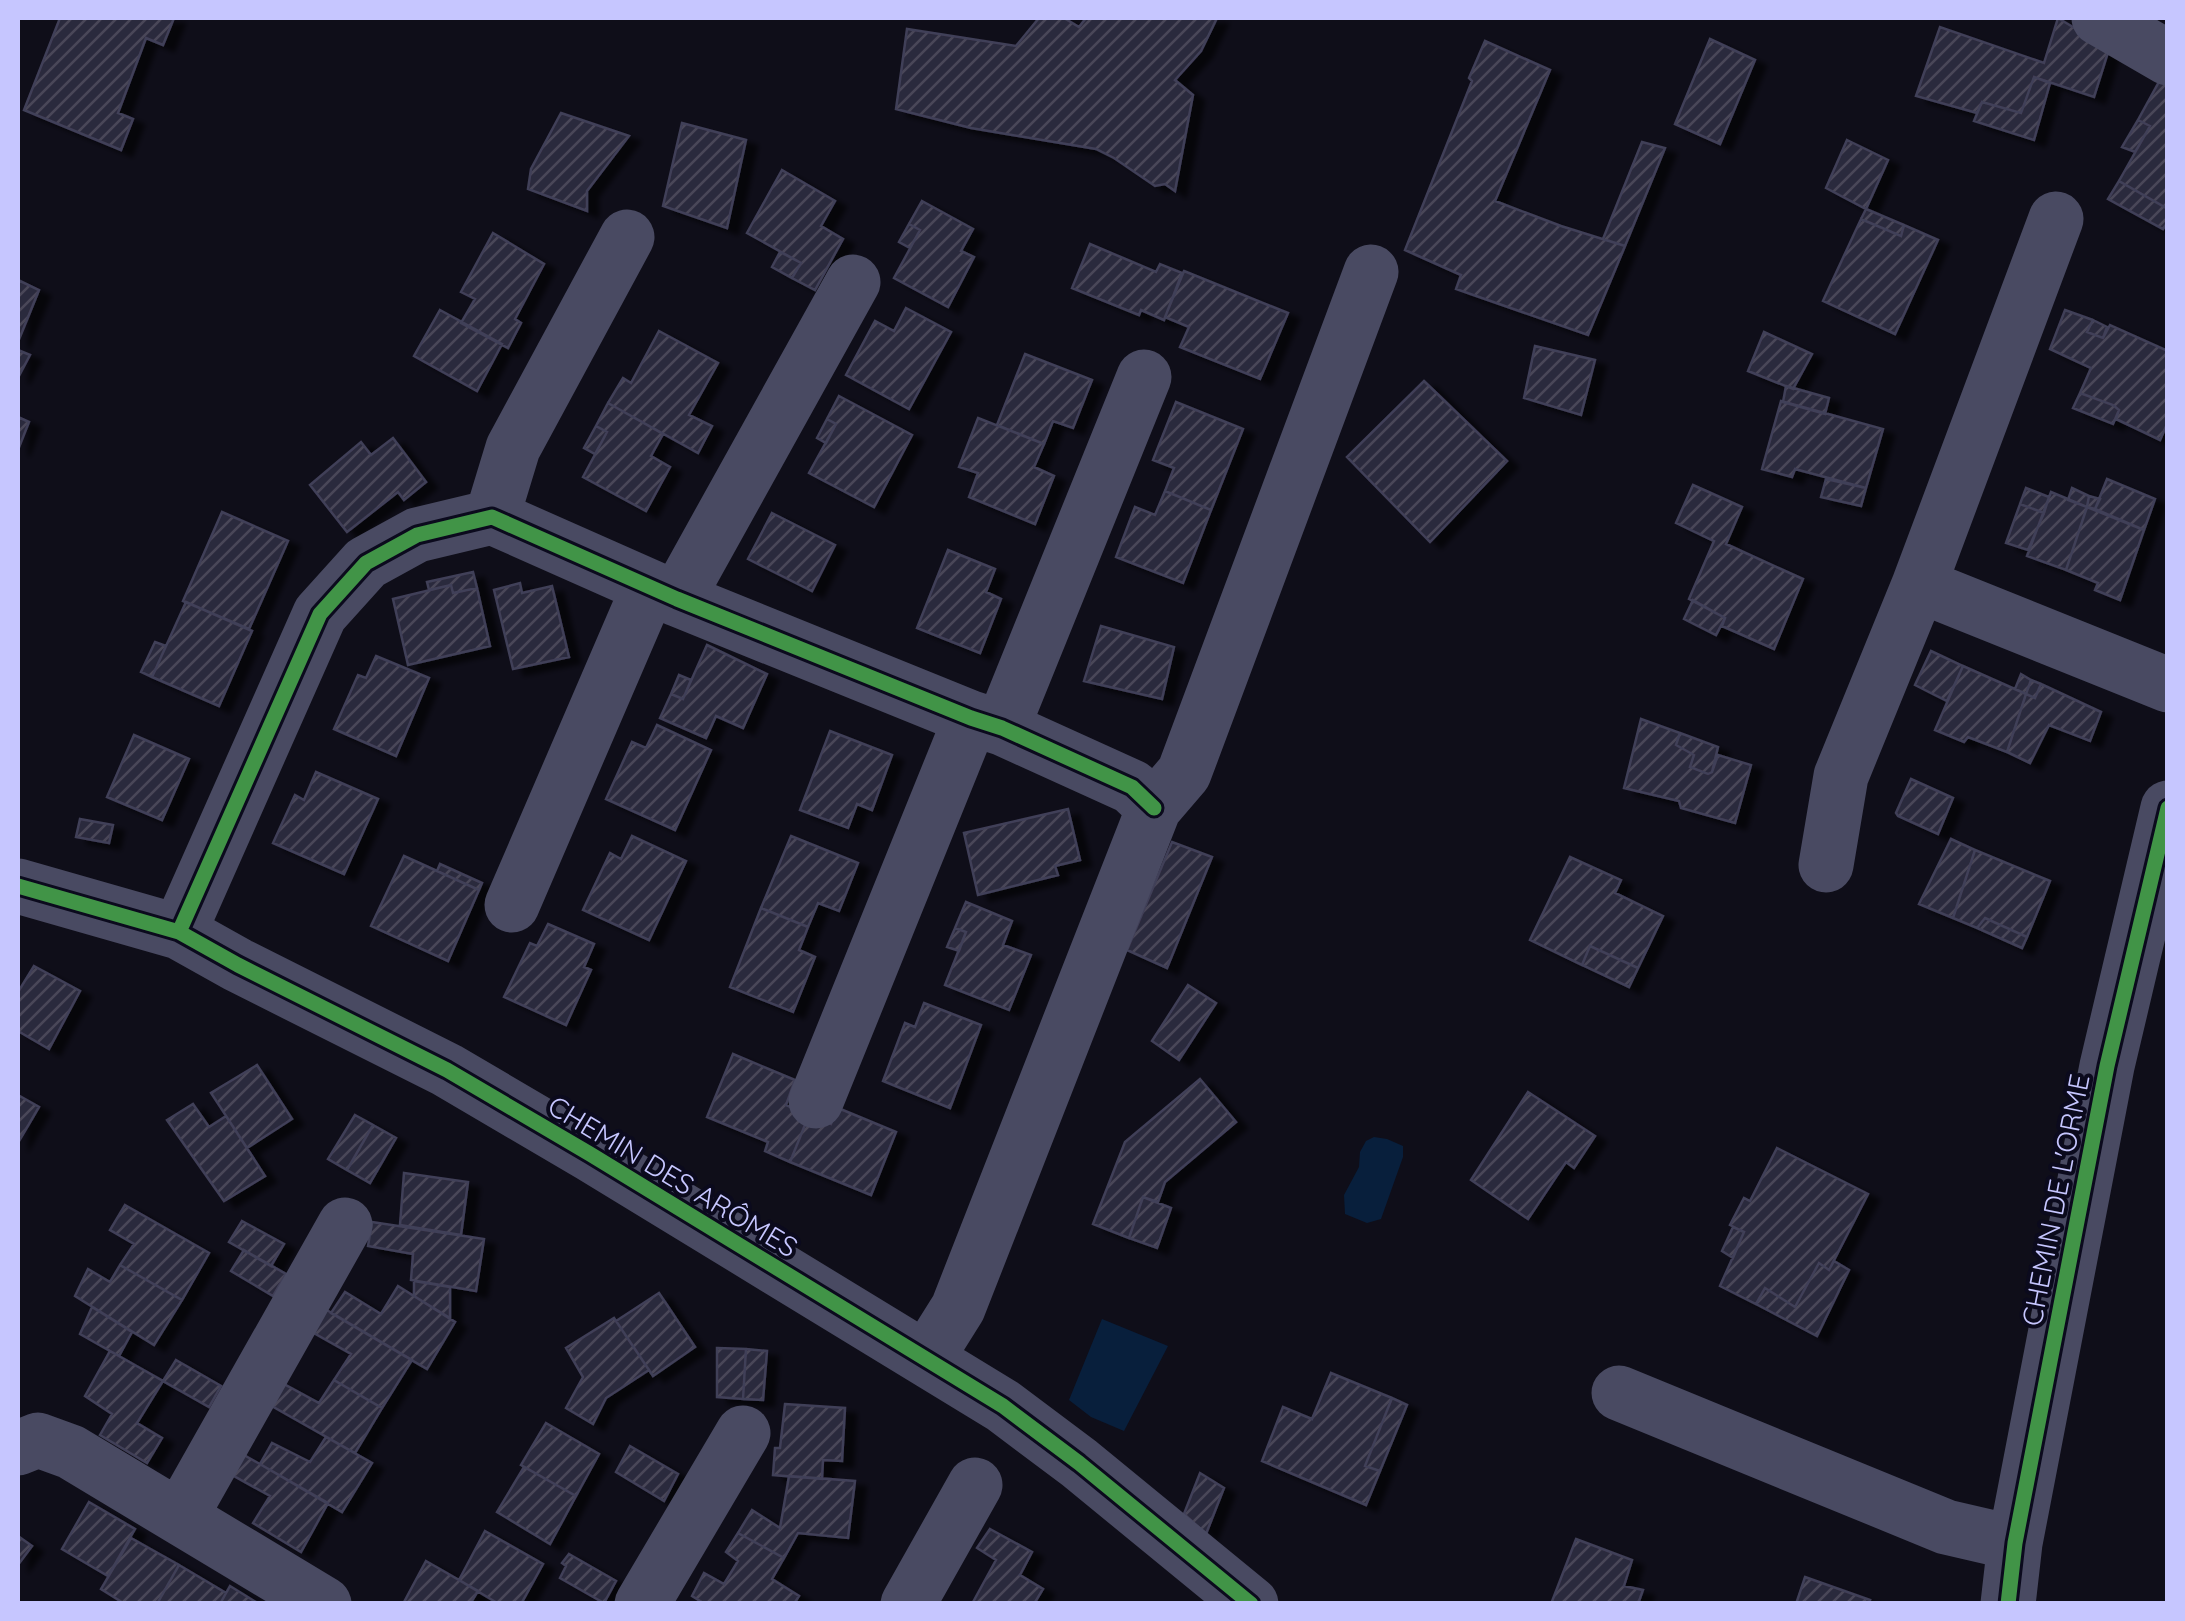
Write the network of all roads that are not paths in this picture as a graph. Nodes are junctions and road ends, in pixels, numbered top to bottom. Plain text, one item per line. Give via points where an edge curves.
1 (2099, 18) edge
2 (2168, 58) edge
3 (2056, 218) dead end
4 (627, 237) dead end
5 (1371, 272) dead end
6 (854, 282) dead end
7 (1144, 377) dead end
8 (492, 517) junction
9 (1919, 585) junction
10 (663, 593) junction
11 (2168, 685) edge
12 (986, 723) junction
13 (1154, 808) junction
14 (2168, 808) edge
15 (1826, 865) dead end
16 (18, 886) edge
17 (512, 906) dead end
18 (179, 932) junction
19 (816, 1102) dead end
20 (345, 1225) dead end
21 (926, 1359) junction
22 (1619, 1393) dead end
23 (743, 1433) dead end
24 (18, 1448) edge
25 (975, 1485) dead end
26 (180, 1517) junction
27 (2015, 1543) junction
28 (324, 1604) edge
29 (642, 1604) edge
30 (908, 1604) edge
31 (1251, 1604) edge
32 (2008, 1604) edge

1 - 2 street
3 - 9 street
4 - 8 street via 513,448
5 - 13 street via 1184,773
6 - 10 street
7 - 12 street
8 - 10 street
8 - 18 street via 417,535 366,563 320,614
9 - 11 street
9 - 15 street via 1841,776
10 - 12 street
10 - 17 street
12 - 13 street via 1132,786
12 - 19 street
13 - 21 street via 958,1308
14 - 27 street, CHEMIN DE L'ORME via 2107,1066
16 - 18 street, CHEMIN DES ARÔMES
18 - 21 street, CHEMIN DES ARÔMES via 447,1070
20 - 26 street
21 - 31 street, CHEMIN DES ARÔMES via 1080,1463
22 - 27 street via 1946,1526
23 - 29 street
24 - 26 street via 38,1440 71,1452
25 - 30 street
26 - 28 street
27 - 32 street, CHEMIN DE L'ORME

